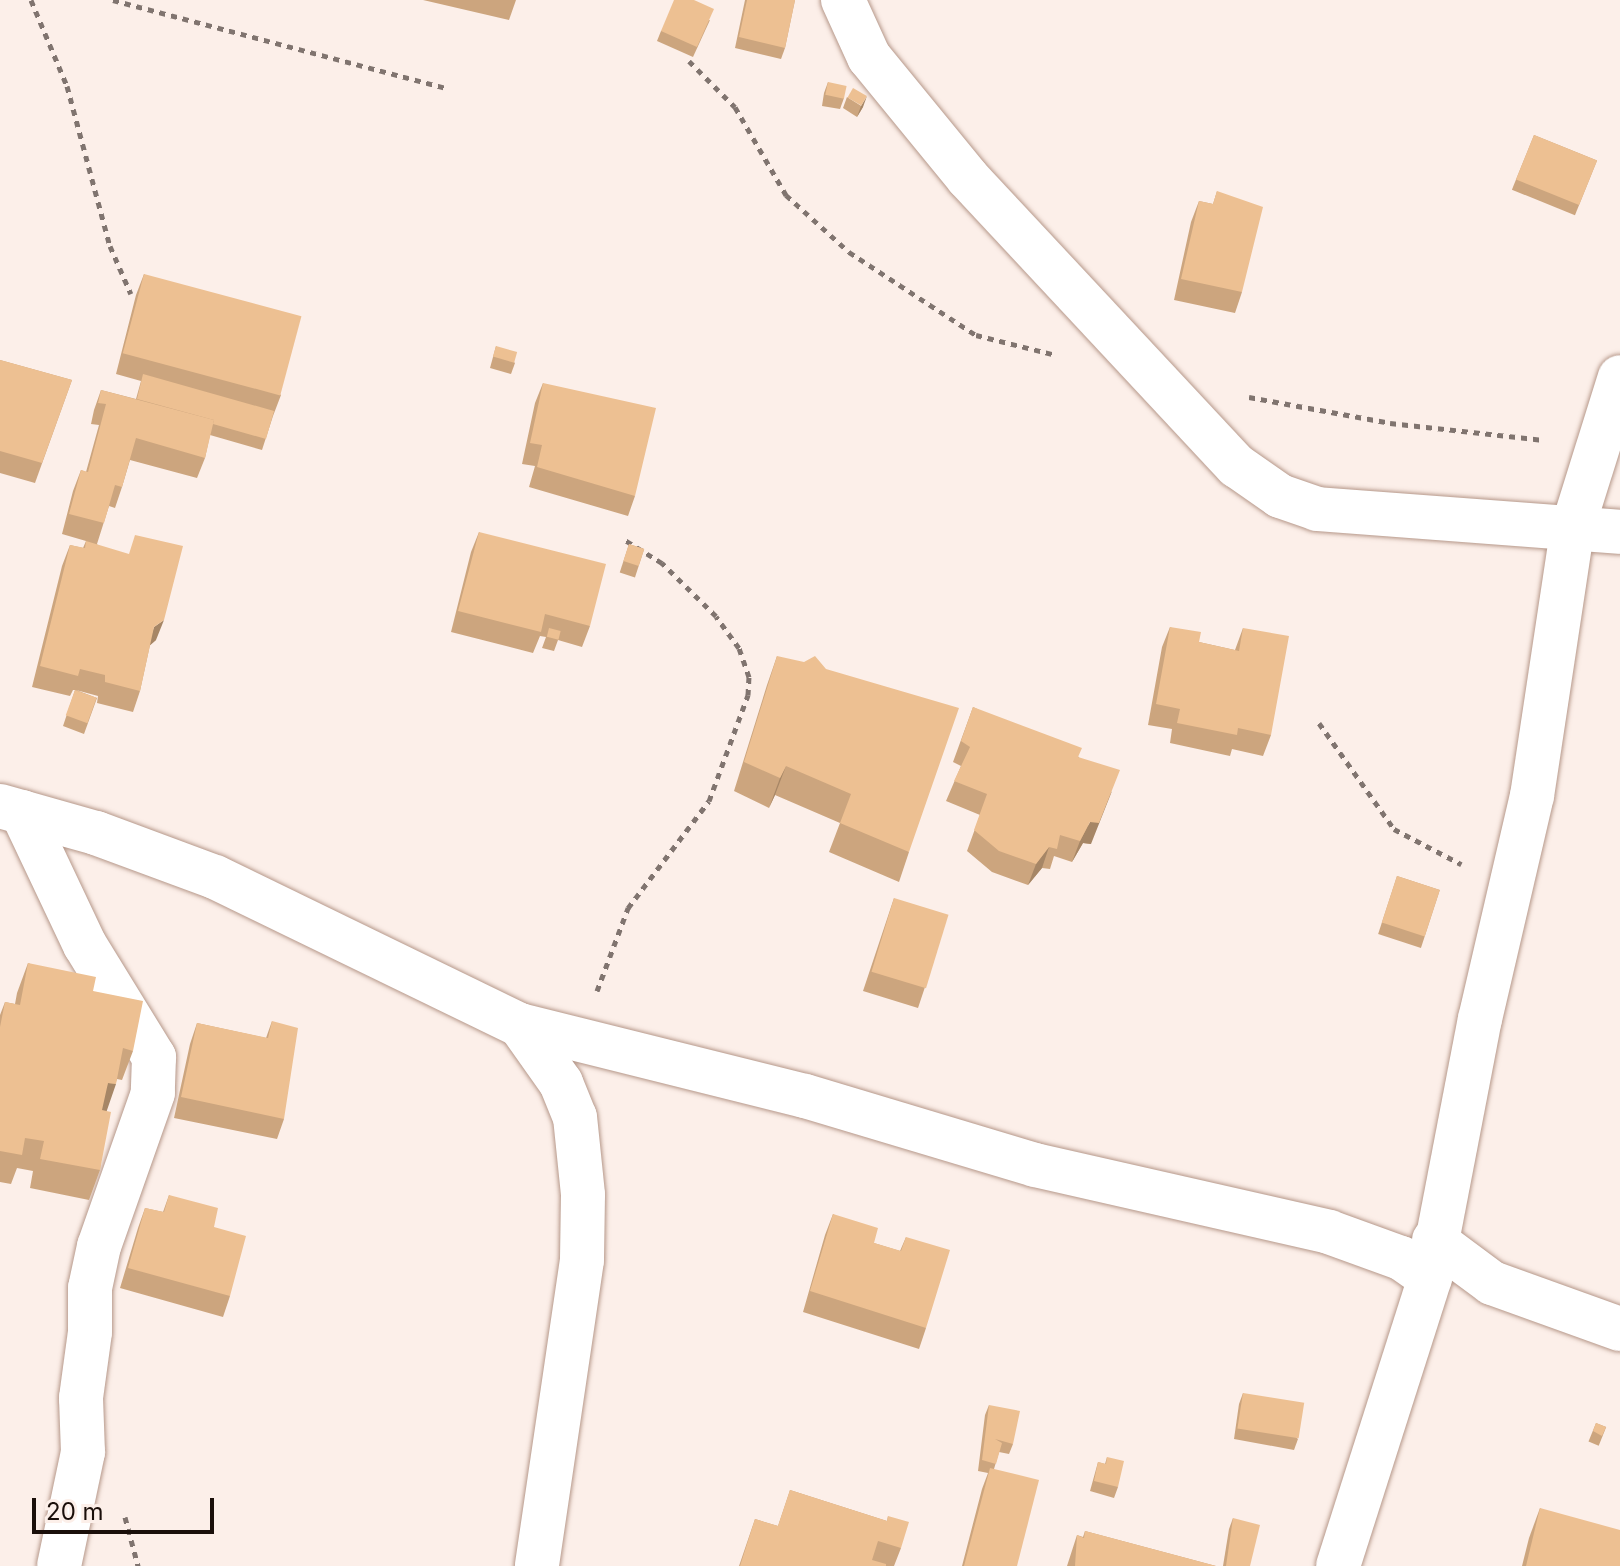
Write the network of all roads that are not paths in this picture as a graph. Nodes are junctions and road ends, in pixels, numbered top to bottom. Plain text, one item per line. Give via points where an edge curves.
1 (843, 0) edge
2 (1620, 377) edge
3 (1572, 530) junction
4 (1620, 532) edge
5 (11, 809) edge
6 (520, 1025) junction
7 (1432, 1259) junction
8 (1620, 1329) edge
9 (59, 1566) edge
10 (537, 1566) edge
11 (1338, 1566) edge

1 - 3 street via 869,57 968,178 1237,466 1280,496 1317,509
2 - 3 street
3 - 4 street
3 - 7 street via 1532,796
5 - 6 street via 152,852 227,882
5 - 9 street via 154,1057 153,1093 99,1246 90,1288 81,1398 83,1452
6 - 7 street via 805,1096 1035,1165 1329,1232 1401,1258
6 - 10 street via 561,1083 575,1117 583,1195 582,1260
7 - 8 street
7 - 11 street

